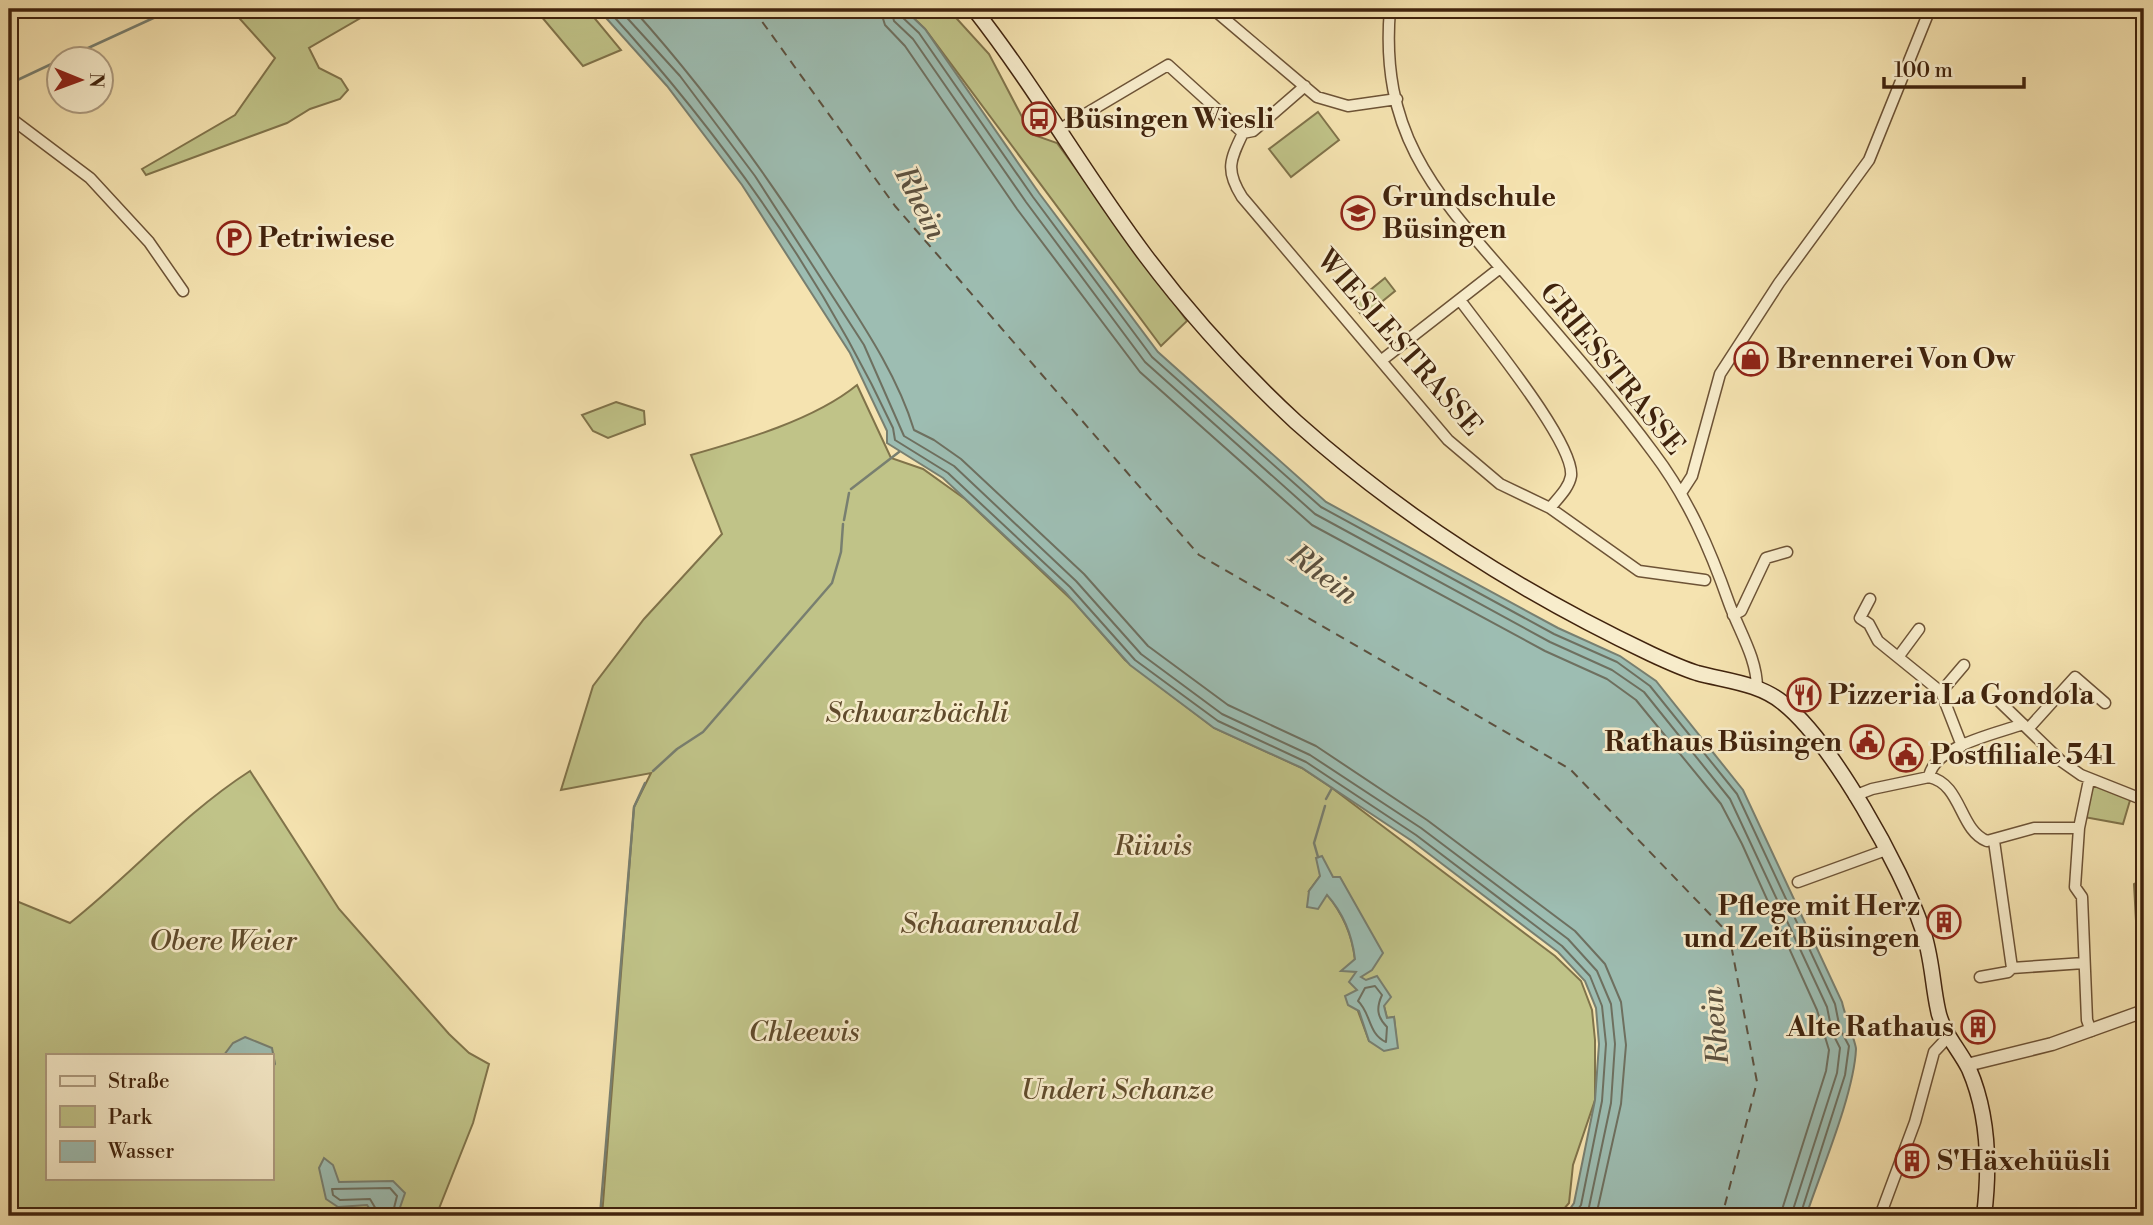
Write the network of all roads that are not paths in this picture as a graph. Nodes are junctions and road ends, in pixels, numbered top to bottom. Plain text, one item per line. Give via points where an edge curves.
1 (974, 9) edge
2 (1213, 9) edge
3 (1390, 9) edge
4 (1930, 9) edge
5 (1305, 86) junction
6 (1396, 99) junction
7 (9, 117) edge
8 (1059, 129) junction
9 (1243, 133) junction
10 (1500, 268) junction
11 (183, 291) dead end
12 (1460, 300) junction
13 (1382, 360) junction
14 (1681, 493) junction
15 (1550, 508) junction
16 (1787, 552) dead end
17 (1705, 580) dead end
18 (1870, 599) dead end
19 (1733, 615) junction
20 (1919, 629) dead end
21 (1899, 656) junction
22 (1964, 665) dead end
23 (1757, 688) junction
24 (1941, 692) junction
25 (2000, 702) dead end
26 (2105, 703) dead end
27 (2026, 727) junction
28 (1962, 746) junction
29 (1929, 777) junction
30 (2090, 780) junction
31 (1854, 796) junction
32 (2144, 800) edge
33 (2079, 828) junction
34 (1994, 841) junction
35 (1886, 850) junction
36 (1798, 882) dead end
37 (2084, 963) junction
38 (2012, 968) junction
39 (1980, 977) dead end
40 (2144, 1011) edge
41 (2091, 1031) junction
42 (1949, 1036) junction
43 (1967, 1065) junction
44 (1881, 1214) edge
45 (1904, 1216) edge
46 (1984, 1216) edge

1 - 8 main road
2 - 5 street
3 - 6 street, GRIESSTRASSE via 1389,61
4 - 14 street via 1869,160 1779,283 1720,374 1692,476
5 - 6 street via 1332,104
5 - 9 street via 1254,131
6 - 10 street, GRIESSTRASSE via 1404,129 1433,188
7 - 11 street via 90,178 149,242
8 - 9 street via 1168,65
8 - 23 main road via 1145,255 1197,320 1272,399 1369,483 1460,547 1606,632 1682,668
9 - 13 street, WIESLESTRASSE via 1231,161 1230,178
10 - 12 street
10 - 14 street, GRIESSTRASSE via 1585,366
12 - 13 street
12 - 15 street via 1558,435 1570,477
13 - 15 street, WIESLESTRASSE via 1448,440 1500,484
14 - 19 street, GRIESSTRASSE via 1705,536
15 - 17 street, WIESLESTRASSE via 1639,571
16 - 19 street via 1766,558 1741,611
18 - 21 street via 1860,618 1878,641
19 - 23 street, GRIESSTRASSE via 1756,667
20 - 21 street
21 - 24 street
22 - 24 street
23 - 31 main road via 1776,697 1801,720
24 - 28 street
25 - 27 street
26 - 27 street via 2075,677
27 - 28 street
27 - 30 street via 2061,761
28 - 29 street via 1943,755
29 - 31 street
29 - 34 street via 1945,783 1980,838
30 - 32 street
30 - 33 street
31 - 35 main road
33 - 34 street via 2034,828
33 - 37 street via 2074,887 2082,897
34 - 38 street
35 - 36 street
35 - 42 main road via 1923,931 1938,1011
37 - 38 street
37 - 41 street
38 - 39 street
40 - 41 street
41 - 43 street
42 - 43 main road
42 - 44 street via 1934,1052 1915,1122
43 - 46 main road via 1979,1098 1987,1144
44 - 45 street

